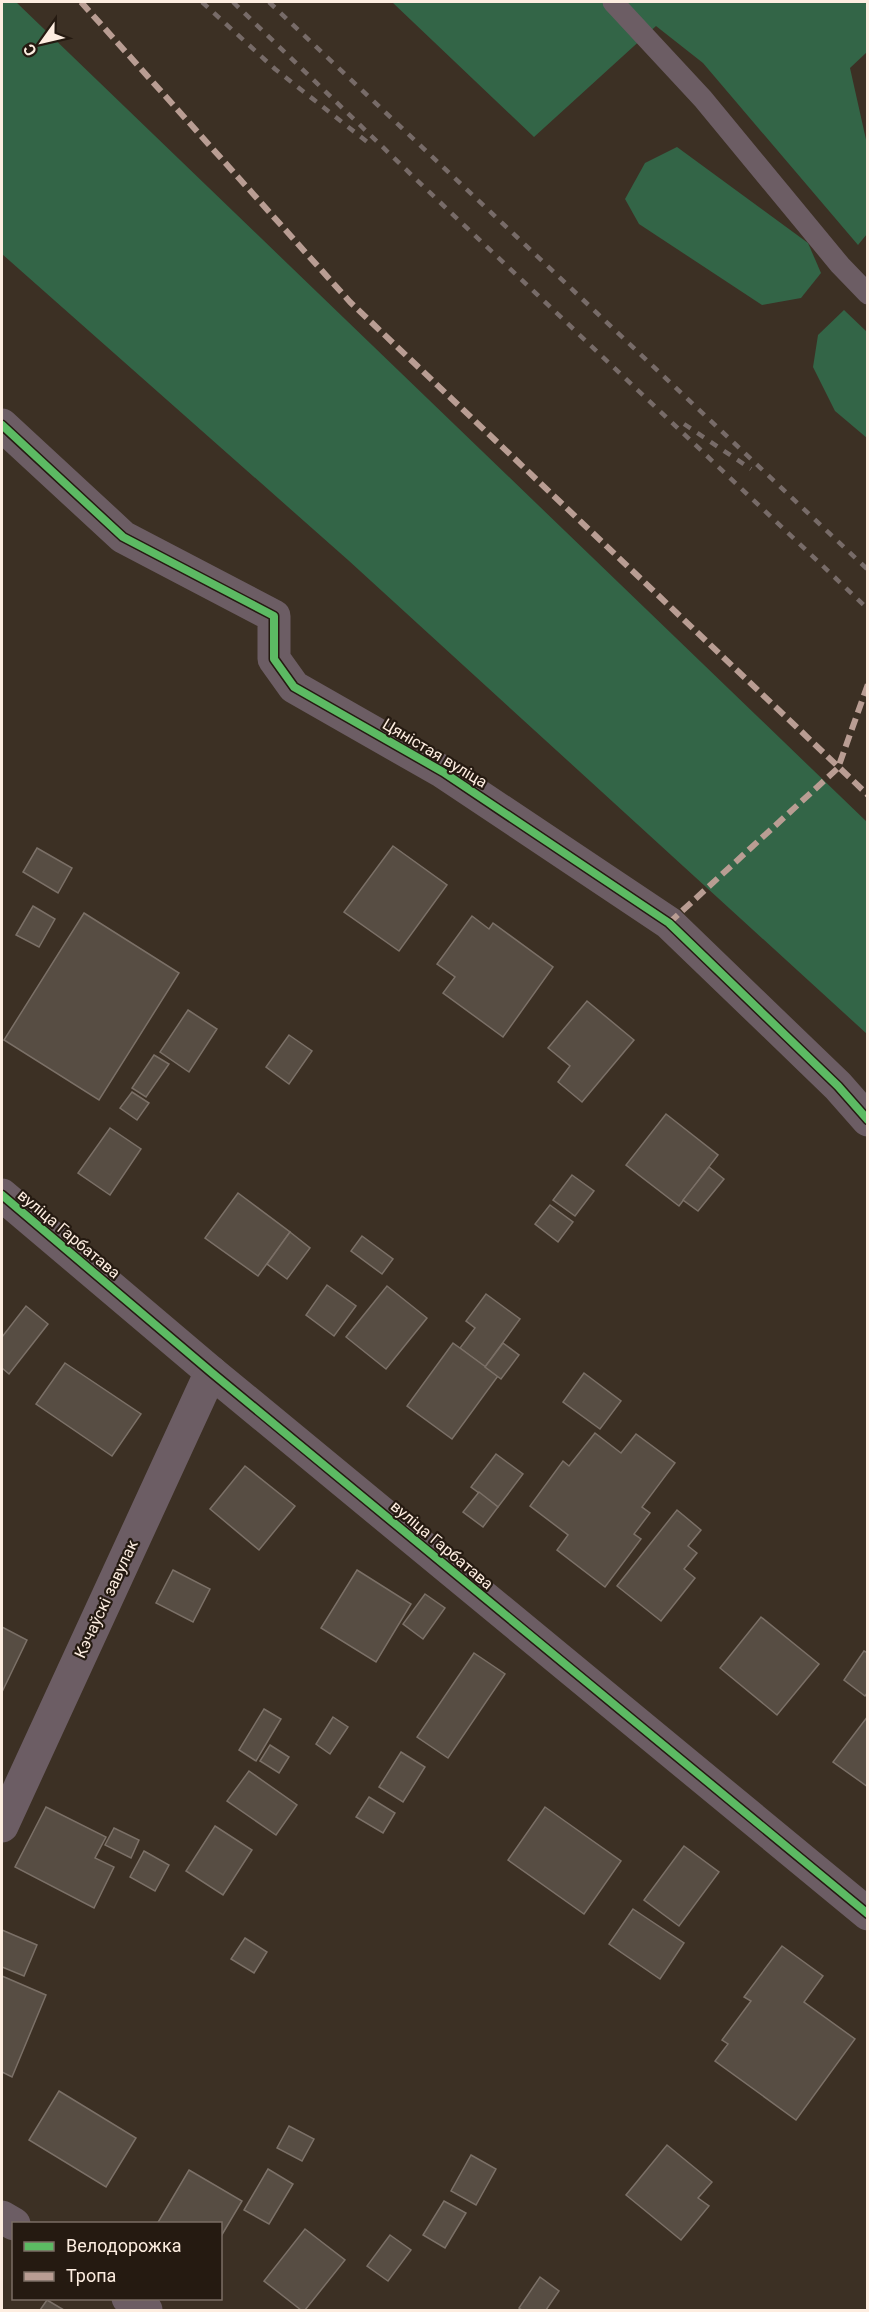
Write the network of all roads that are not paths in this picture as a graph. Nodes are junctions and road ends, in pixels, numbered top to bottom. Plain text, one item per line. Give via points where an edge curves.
1 (613, 2) edge
2 (867, 294) edge
3 (2, 425) edge
4 (867, 1120) edge
5 (2, 1196) edge
6 (211, 1372) junction
7 (4, 1812) edge
8 (867, 1914) edge
9 (131, 2300) edge
10 (146, 2310) edge

1 - 2 lane via 703,99
3 - 4 street, Цяністая вуліца via 123,537 274,616 274,659 294,687 443,772 669,923 838,1086
5 - 6 street, вуліца Гарбатава
6 - 7 street, Кэчаўскі завулак
6 - 8 street, вуліца Гарбатава
9 - 10 street

